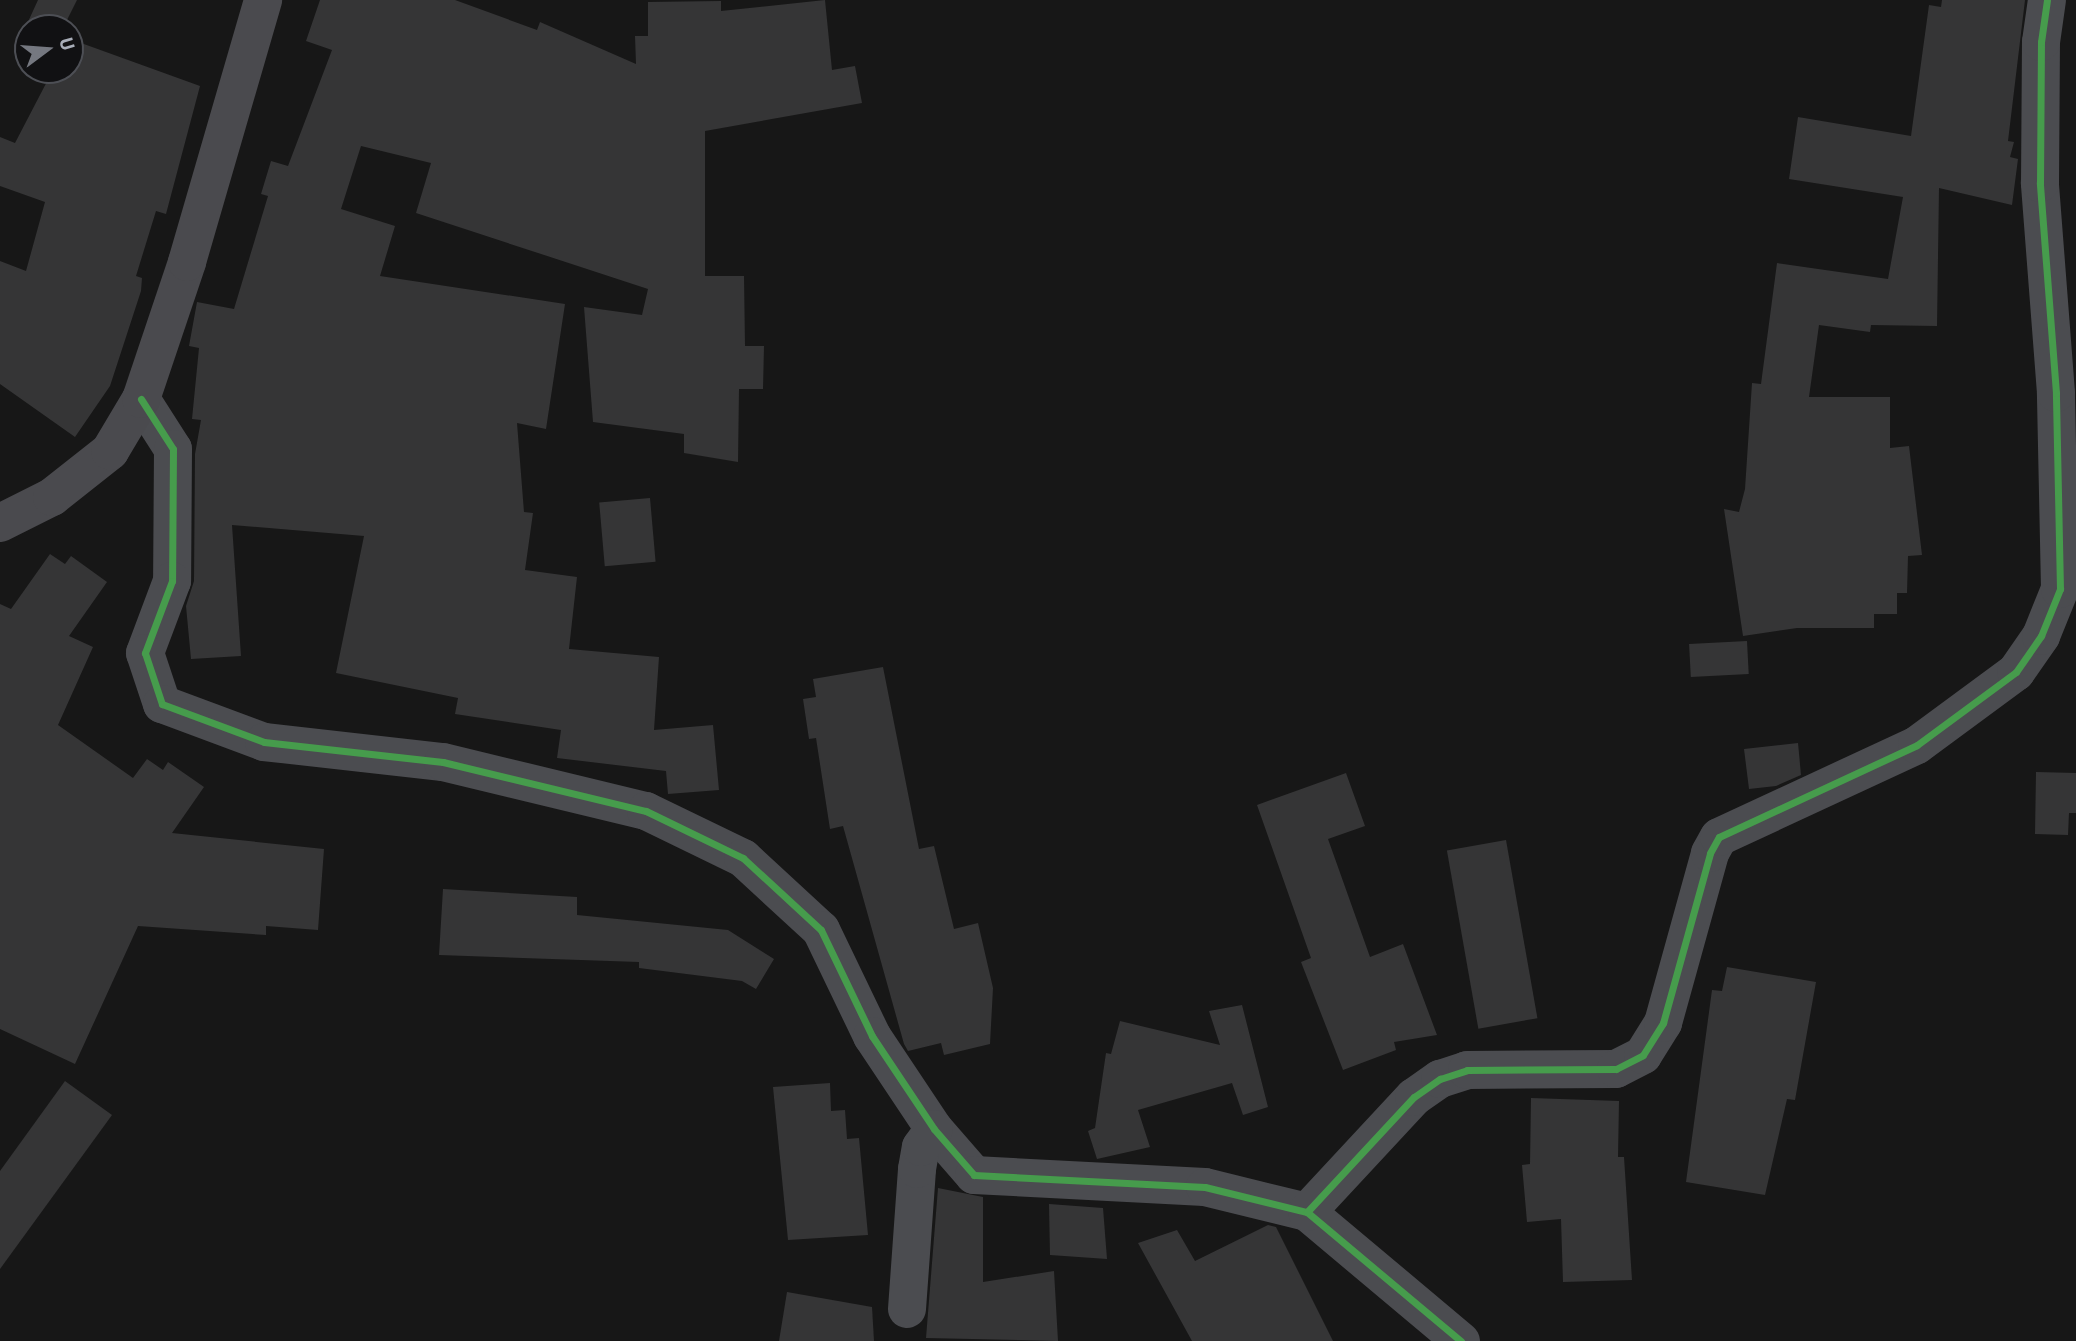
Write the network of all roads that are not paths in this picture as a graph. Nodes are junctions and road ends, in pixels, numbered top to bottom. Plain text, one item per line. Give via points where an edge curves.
1 (263, 0) edge
2 (2048, 0) edge
3 (141, 399) junction
4 (0, 523) edge
5 (934, 1129) junction
6 (1307, 1212) junction
7 (907, 1309) dead end
8 (1461, 1341) edge

1 - 3 main road via 187,262
2 - 6 street via 2041,42 2040,183 2056,393 2060,589 2041,636 2016,672 1917,745 1719,837 1710,853 1663,1023 1643,1055 1616,1069 1467,1070 1440,1079 1413,1097
3 - 4 main road via 110,451 52,497
3 - 5 street via 173,449 172,581 145,653 162,704 264,741 443,762 646,811 743,858 821,930 872,1036
5 - 6 street via 974,1175 1205,1187
5 - 7 street via 921,1147 917,1169
6 - 8 street

